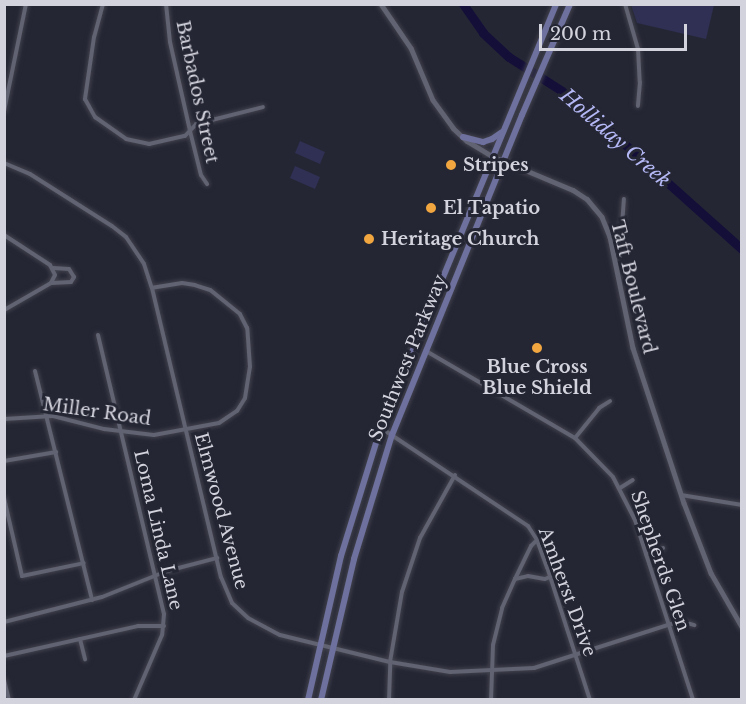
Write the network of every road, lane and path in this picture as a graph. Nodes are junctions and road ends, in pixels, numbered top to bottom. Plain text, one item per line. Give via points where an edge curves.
1 (26, 4) edge
2 (103, 4) edge
3 (166, 4) edge
4 (381, 4) edge
5 (556, 4) edge
6 (570, 4) edge
7 (625, 4) edge
8 (638, 106) dead end
9 (263, 107) dead end
10 (4, 111) edge
11 (504, 130) junction
12 (190, 131) junction
13 (463, 137) junction
14 (492, 156) junction
15 (504, 160) junction
16 (4, 163) edge
17 (207, 184) dead end
18 (624, 199) dead end
19 (4, 235) edge
20 (610, 237) junction
21 (456, 243) junction
22 (469, 247) junction
23 (53, 268) junction
24 (51, 283) junction
25 (152, 288) junction
26 (4, 310) edge
27 (98, 335) dead end
28 (426, 351) junction
29 (35, 371) dead end
30 (610, 401) dead end
31 (48, 416) junction
32 (4, 419) edge
33 (381, 428) junction
34 (185, 430) junction
35 (122, 432) junction
36 (392, 435) junction
37 (575, 438) junction
38 (56, 452) junction
39 (4, 461) edge
40 (454, 475) junction
41 (633, 480) dead end
42 (620, 488) junction
43 (360, 489) junction
44 (373, 493) junction
45 (681, 495) junction
46 (4, 498) edge
47 (741, 505) edge
48 (537, 540) junction
49 (663, 548) dead end
50 (646, 554) junction
51 (217, 558) junction
52 (84, 563) junction
53 (156, 575) junction
54 (550, 577) junction
55 (514, 579) junction
56 (92, 600) junction
57 (4, 622) edge
58 (668, 624) junction
59 (694, 625) dead end
60 (164, 626) junction
61 (741, 627) edge
62 (80, 639) junction
63 (320, 645) junction
64 (333, 648) junction
65 (576, 653) junction
66 (4, 656) edge
67 (85, 659) dead end
68 (390, 662) junction
69 (491, 671) junction
70 (4, 680) edge
71 (9, 699) edge
72 (134, 699) edge
73 (308, 699) edge
74 (321, 699) edge
75 (389, 699) edge
76 (491, 699) edge
77 (590, 699) edge
78 (693, 699) edge

1 - 10 street
2 - 12 street via 86,85 88,109 126,139 140,144 185,136
3 - 12 street, Barbados Street via 170,42
4 - 13 street, Taft Boulevard via 411,48 444,118
5 - 11 main road, Southwest Parkway
6 - 15 main road, Southwest Parkway
7 - 8 street via 638,49
9 - 12 street via 196,124
11 - 13 main road via 483,142
11 - 14 main road, Southwest Parkway
12 - 17 street, Barbados Street
13 - 14 street, Taft Boulevard
14 - 15 street, Taft Boulevard
14 - 21 main road, Southwest Parkway
15 - 20 street, Taft Boulevard via 573,189 587,199 602,217
15 - 22 main road, Southwest Parkway
16 - 25 street, Elmwood Avenue via 36,178 119,231 139,255
18 - 20 street via 622,226
19 - 23 street
20 - 45 street, Taft Boulevard via 633,348
21 - 22 main road
21 - 33 main road, Southwest Parkway
22 - 28 main road, Southwest Parkway
23 - 24 street
23 - 24 street via 69,269 74,277 71,282
24 - 26 street
25 - 34 street, Elmwood Avenue
25 - 34 street, Miller Road via 182,283 210,290 235,309 247,328 250,367 242,404 219,423
27 - 35 street, Loma Linda Lane
28 - 36 main road, Southwest Parkway
28 - 37 street, Shepherds Glen
29 - 31 street
30 - 37 street via 599,408
31 - 32 street, Miller Road
31 - 35 street, Miller Road
31 - 38 street
33 - 36 street, Amherst Drive
33 - 43 main road, Southwest Parkway
34 - 35 street, Miller Road via 154,435
34 - 51 street, Elmwood Avenue
35 - 53 street, Loma Linda Lane
36 - 40 street, Amherst Drive
36 - 44 main road, Southwest Parkway
37 - 42 street, Shepherds Glen
38 - 39 street
38 - 52 street
40 - 48 street, Amherst Drive via 521,519
40 - 68 street via 410,565
41 - 42 street
42 - 50 street, Shepherds Glen
43 - 44 main road
43 - 63 main road, Southwest Parkway
44 - 64 main road, Southwest Parkway
45 - 47 street
45 - 61 street, Taft Boulevard via 711,573
46 - 52 street via 22,576
48 - 54 street, Amherst Drive
48 - 55 street
49 - 50 street
50 - 58 street, Shepherds Glen
51 - 53 street
51 - 63 street, Elmwood Avenue via 227,592 248,618 280,635
52 - 56 street
53 - 56 street
53 - 60 street, Loma Linda Lane
54 - 55 street
54 - 65 street, Amherst Drive
55 - 69 street via 502,608
56 - 57 street
58 - 59 street, Elmwood Avenue via 680,621
58 - 65 street, Elmwood Avenue
58 - 78 street, Shepherds Glen
60 - 62 street via 138,626
60 - 72 street, Loma Linda Lane
62 - 66 street
62 - 67 street
63 - 64 street, Elmwood Avenue
63 - 73 main road, Southwest Parkway
64 - 68 street, Elmwood Avenue
64 - 74 main road, Southwest Parkway
65 - 69 street, Elmwood Avenue via 534,668
65 - 77 street, Amherst Drive
68 - 69 street, Elmwood Avenue via 450,672
68 - 75 street
69 - 76 street
70 - 71 street

